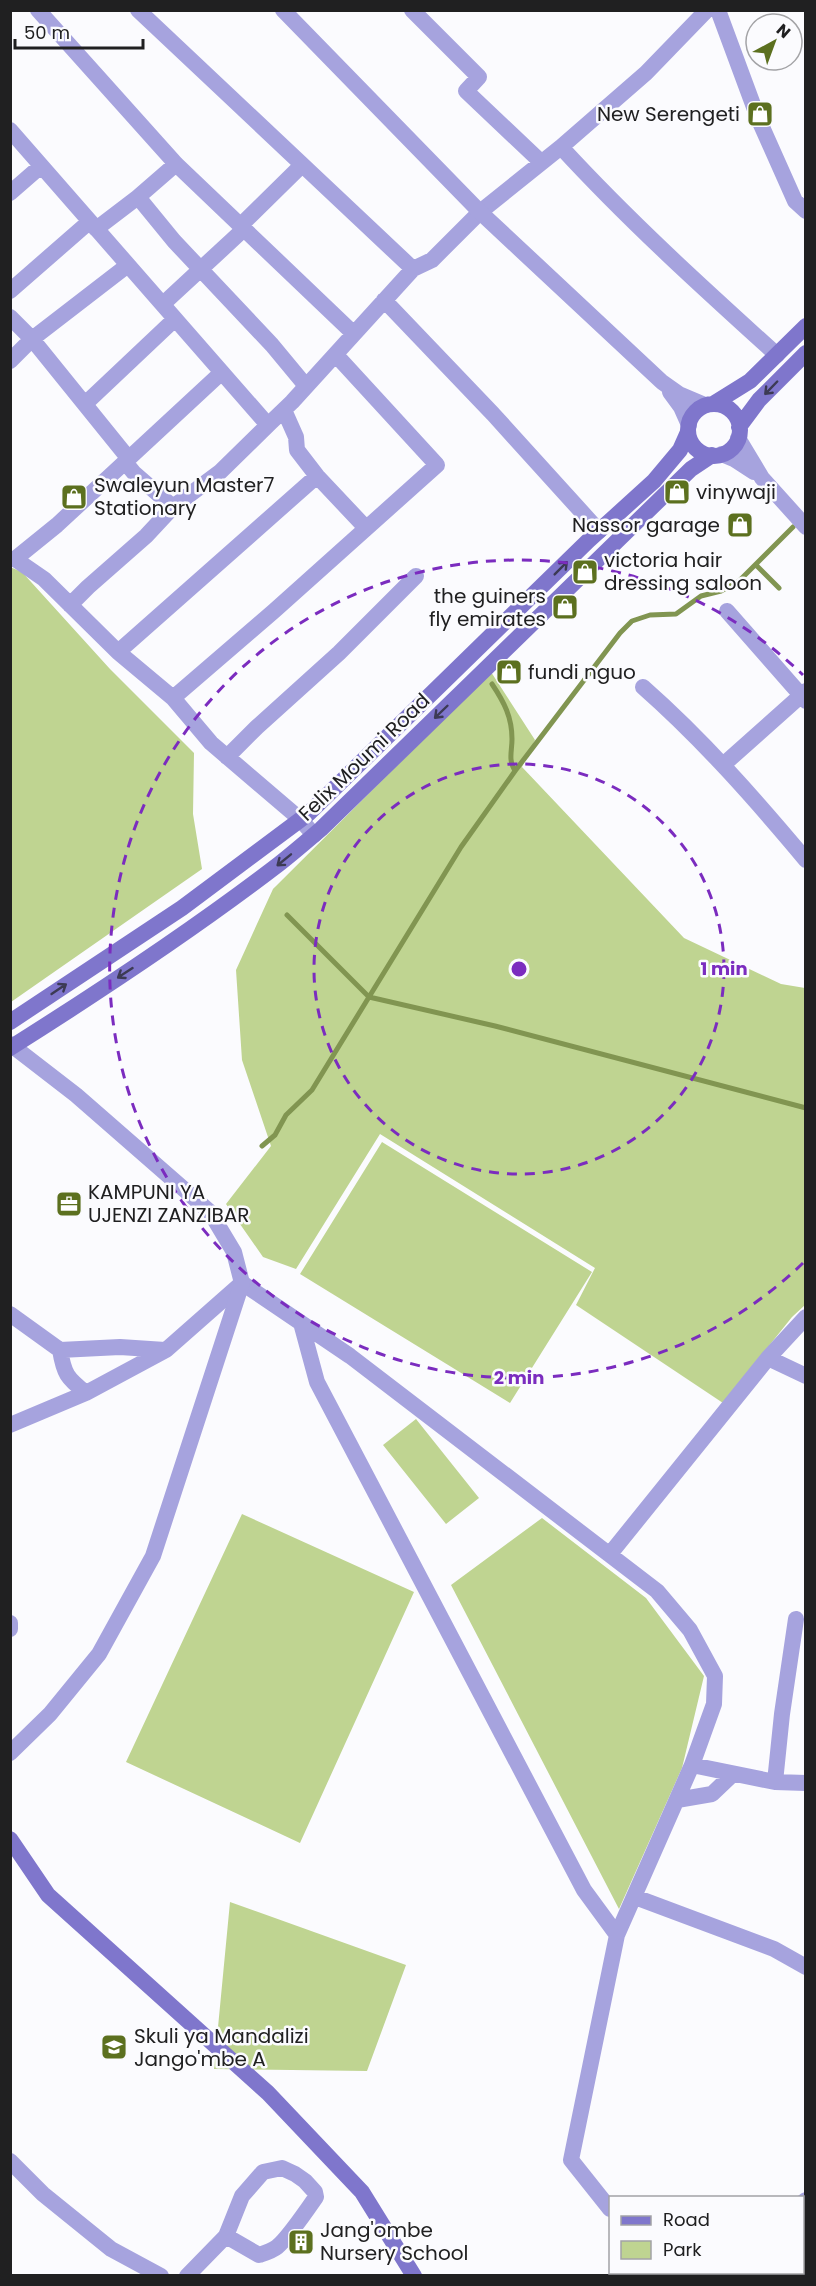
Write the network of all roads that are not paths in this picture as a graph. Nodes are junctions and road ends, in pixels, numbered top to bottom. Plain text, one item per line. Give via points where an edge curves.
1 (38, 10) edge
2 (138, 10) edge
3 (412, 10) edge
4 (707, 10) edge
5 (718, 10) edge
6 (284, 11) edge
7 (10, 130) edge
8 (561, 147) junction
9 (541, 162) junction
10 (176, 164) junction
11 (302, 165) junction
12 (41, 166) junction
13 (10, 193) edge
14 (138, 197) junction
15 (806, 211) edge
16 (480, 212) junction
17 (92, 225) junction
18 (243, 227) junction
19 (128, 266) junction
20 (201, 269) junction
21 (413, 269) junction
22 (10, 291) edge
23 (384, 300) junction
24 (163, 304) junction
25 (10, 317) edge
26 (175, 319) junction
27 (806, 326) edge
28 (353, 333) junction
29 (32, 339) junction
30 (806, 353) edge
31 (336, 355) junction
32 (777, 355) junction
33 (10, 361) edge
34 (221, 373) junction
35 (662, 382) junction
36 (306, 386) junction
37 (85, 404) junction
38 (709, 405) junction
39 (284, 410) junction
40 (267, 425) junction
41 (689, 428) junction
42 (739, 432) junction
43 (717, 454) junction
44 (127, 461) junction
45 (317, 476) junction
46 (762, 478) junction
47 (173, 507) junction
48 (806, 527) edge
49 (366, 528) junction
50 (599, 531) junction
51 (13, 559) edge
52 (416, 576) dead end
53 (540, 589) junction
54 (553, 603) junction
55 (70, 605) junction
56 (727, 611) dead end
57 (118, 652) junction
58 (451, 676) junction
59 (643, 687) dead end
60 (464, 690) junction
61 (804, 695) edge
62 (173, 698) junction
63 (227, 757) junction
64 (723, 765) junction
65 (300, 819) junction
66 (314, 835) junction
67 (806, 860) edge
68 (10, 1022) edge
69 (11, 1046) edge
70 (242, 1283) junction
71 (10, 1314) edge
72 (806, 1317) edge
73 (301, 1323) junction
74 (60, 1350) junction
75 (166, 1350) junction
76 (768, 1358) junction
77 (806, 1376) edge
78 (86, 1394) junction
79 (10, 1425) edge
80 (610, 1554) junction
81 (796, 1619) dead end
82 (10, 1623) edge
83 (10, 1629) edge
84 (788, 1670) junction
85 (806, 1671) edge
86 (10, 1753) edge
87 (692, 1765) junction
88 (733, 1774) junction
89 (775, 1782) junction
90 (806, 1783) edge
91 (677, 1800) junction
92 (10, 1839) edge
93 (634, 1897) junction
94 (617, 1935) junction
95 (806, 1967) edge
96 (10, 2161) edge
97 (609, 2208) edge
98 (226, 2236) junction
99 (139, 2271) edge
100 (161, 2276) edge
101 (187, 2276) edge
102 (414, 2276) edge

1 - 10 street
2 - 11 street
3 - 9 street via 479,77 466,91
4 - 8 street via 646,73
5 - 15 street via 758,118 795,201
6 - 16 street
7 - 12 street
8 - 9 street
8 - 32 street via 640,229
9 - 16 street
10 - 14 street
10 - 18 street
11 - 18 street
11 - 21 street
12 - 13 street
12 - 17 street
14 - 17 street
14 - 20 street
16 - 21 street via 432,260
16 - 35 street
17 - 19 street
17 - 22 street
18 - 20 street
18 - 28 street
19 - 24 street
19 - 29 street
20 - 24 street
20 - 36 street
21 - 23 street
23 - 28 street
23 - 50 street
24 - 26 street
25 - 29 street
26 - 34 street
26 - 37 street
27 - 32 main road
28 - 31 street
29 - 33 street
29 - 37 street
30 -> 42 main road via 759,400
31 - 36 street
31 - 49 street via 437,465
32 - 38 main road via 738,391
34 - 40 street
34 - 44 street
35 - 38 street via 679,394
35 - 41 street via 681,407
36 - 39 street
37 - 44 street
38 - 41 main road via 694,413
38 - 42 main road via 728,408 738,419
39 - 40 street
39 - 45 street via 296,437 297,450
40 - 47 street via 220,472
41 - 43 main road via 693,445 705,453
41 - 50 main road, Felix Moumi Road via 680,450 654,481
42 - 43 main road via 732,448
42 - 46 street via 746,453
43 - 46 street via 734,459
43 - 54 main road, Felix Moumi Road via 691,469
44 - 47 street via 134,473
44 - 51 street
45 - 49 street
45 - 57 street
46 - 48 street
47 - 55 street
49 - 62 street
53 -> 50 main road, Felix Moumi Road
51 - 55 street via 44,579
52 - 63 street
53 - 54 main road
53 - 58 main road, Felix Moumi Road
54 - 60 main road, Felix Moumi Road
55 - 57 street
56 - 61 street
57 - 62 street
58 - 60 main road
58 - 65 main road, Felix Moumi Road
59 - 64 street
60 -> 66 main road, Felix Moumi Road
61 - 64 street
62 - 63 street
63 - 65 street
64 - 67 street
65 - 66 street
68 -> 65 main road, Felix Moumi Road via 182,908
66 -> 69 main road, Felix Moumi Road via 152,955
69 - 70 street via 76,1095 210,1212 234,1252
70 - 73 street
70 - 75 street
70 - 86 street via 153,1556 99,1654 50,1714
71 - 74 street
72 - 76 street
73 - 80 street
73 - 94 street via 317,1382 584,1890
74 - 75 street
74 - 78 street via 64,1372
75 - 78 street
76 - 77 street
76 - 80 street
78 - 79 street
80 - 87 street via 657,1591 690,1630 715,1676 714,1704
81 - 84 street
82 - 83 street
84 - 85 street
84 - 89 street
87 - 88 street
87 - 91 street
88 - 89 street
88 - 91 street via 712,1794
89 - 90 street
91 - 93 street
92 - 102 main road via 48,1895 268,2093 362,2192
93 - 94 street
93 - 95 street via 774,1949
94 - 97 street via 571,2160
96 - 99 street via 43,2194
98 - 98 street via 242,2196 263,2172 282,2168 305,2181 315,2192 310,2205 277,2247 268,2252 259,2255
98 - 101 street
99 - 100 street

